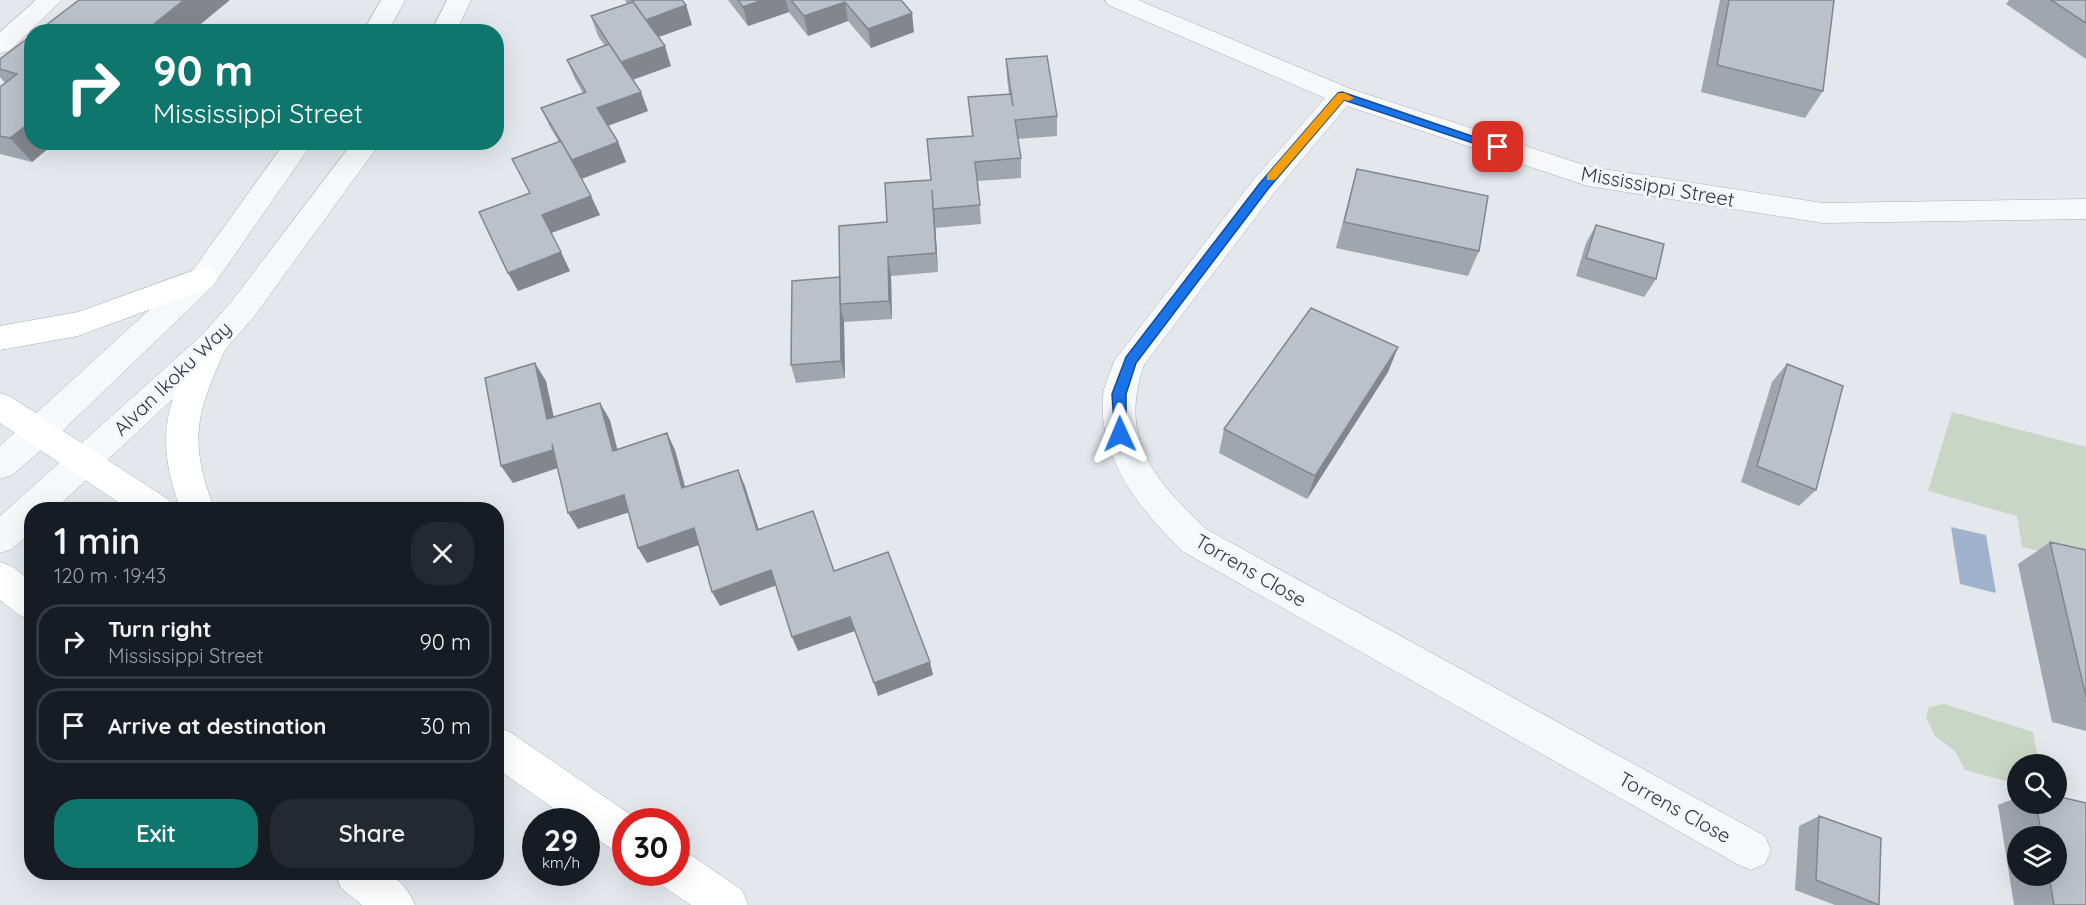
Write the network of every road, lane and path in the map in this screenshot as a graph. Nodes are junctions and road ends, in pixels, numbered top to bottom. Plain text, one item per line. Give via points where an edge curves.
1 (50, 0) edge
2 (393, 0) edge
3 (459, 0) edge
4 (1117, 0) edge
5 (380, 24) edge
6 (447, 24) edge
7 (0, 45) edge
8 (1342, 95) junction
9 (294, 150) edge
10 (362, 150) edge
11 (2086, 209) edge
12 (203, 278) junction
13 (0, 339) edge
14 (213, 343) junction
15 (0, 406) edge
16 (40, 431) junction
17 (83, 460) junction
18 (0, 465) edge
19 (38, 502) edge
20 (145, 502) edge
21 (194, 502) edge
22 (24, 515) edge
23 (0, 538) edge
24 (0, 578) edge
25 (24, 598) edge
26 (504, 751) edge
27 (612, 825) edge
28 (1751, 850) dead end
29 (364, 880) edge
30 (690, 880) edge
31 (394, 905) edge
32 (727, 905) edge

1 - 7 street
2 - 5 street
3 - 6 street
4 - 8 street, Mississippi Street
8 - 11 street, Mississippi Street via 1588,176 1811,212
8 - 28 street, Torrens Close via 1264,186 1130,361 1119,394 1120,434 1138,476 1162,509 1194,540
9 - 12 street
10 - 14 street, Alvan Ikoku Way
12 - 13 main road via 93,320 40,334
12 - 16 street
14 - 17 street, Alvan Ikoku Way
14 - 21 main road via 187,399 181,435
15 - 16 main road
16 - 17 main road
16 - 18 street
17 - 19 street, Alvan Ikoku Way
17 - 20 main road
22 - 23 street, Alvan Ikoku Way
24 - 25 main road
26 - 27 main road
29 - 31 main road
30 - 32 main road

